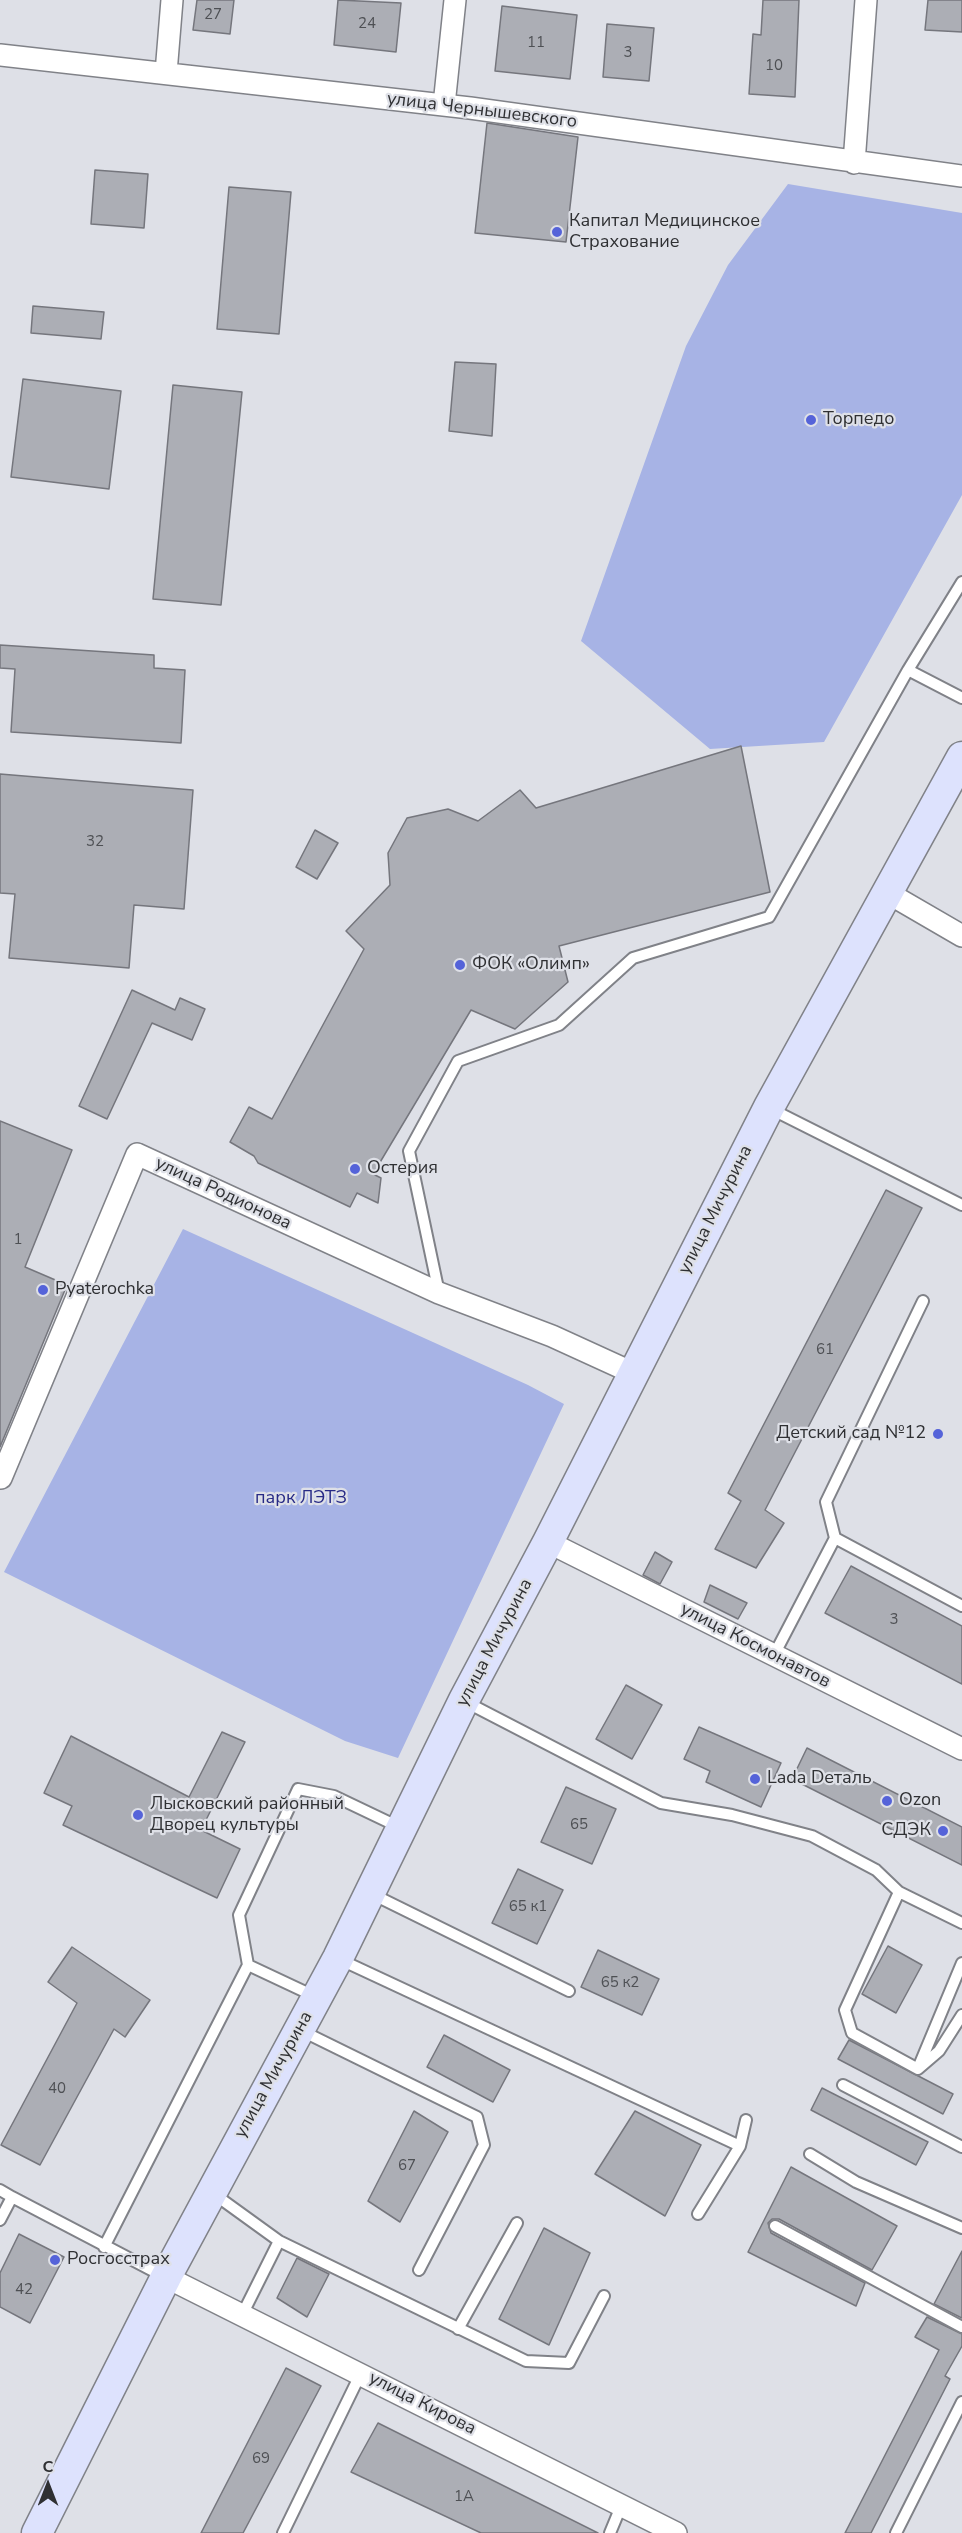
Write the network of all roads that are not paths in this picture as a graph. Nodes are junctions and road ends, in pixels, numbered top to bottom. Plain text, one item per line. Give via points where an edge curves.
1 (172, 0) edge
2 (455, 0) edge
3 (866, 0) edge
4 (0, 55) edge
5 (166, 73) junction
6 (444, 105) junction
7 (854, 163) junction
8 (962, 176) edge
9 (962, 582) edge
10 (908, 670) junction
11 (962, 698) edge
12 (962, 757) edge
13 (888, 893) junction
14 (962, 936) edge
15 (768, 1107) junction
16 (962, 1205) edge
17 (439, 1293) junction
18 (923, 1301) dead end
19 (633, 1373) junction
20 (1, 1478) edge
21 (835, 1538) junction
22 (548, 1542) junction
23 (962, 1606) edge
24 (774, 1655) junction
25 (464, 1700) junction
26 (962, 1749) edge
27 (401, 1829) junction
28 (369, 1892) junction
29 (899, 1892) junction
30 (962, 1923) edge
31 (338, 1958) junction
32 (962, 1963) edge
33 (248, 1965) junction
34 (569, 1991) dead end
35 (317, 1997) junction
36 (962, 2015) edge
37 (300, 2030) junction
38 (918, 2069) junction
39 (843, 2085) dead end
40 (746, 2120) dead end
41 (740, 2146) junction
42 (962, 2147) edge
43 (810, 2154) dead end
44 (0, 2190) edge
45 (211, 2193) junction
46 (12, 2197) junction
47 (698, 2214) dead end
48 (0, 2220) edge
49 (517, 2223) dead end
50 (775, 2226) dead end
51 (962, 2228) edge
52 (279, 2241) junction
53 (104, 2247) junction
54 (419, 2270) dead end
55 (166, 2277) junction
56 (604, 2296) dead end
57 (243, 2313) junction
58 (962, 2327) edge
59 (458, 2329) junction
60 (361, 2373) junction
61 (962, 2403) edge
62 (622, 2505) junction
63 (38, 2533) edge
64 (283, 2533) edge
65 (610, 2533) edge
66 (676, 2533) edge
67 (896, 2533) edge

1 - 5 street
2 - 6 street
3 - 7 street
4 - 5 street, улица Чернышевского
5 - 6 street, улица Чернышевского
6 - 7 street, улица Чернышевского
7 - 8 street, улица Чернышевского
9 - 10 lane
10 - 11 lane
10 - 17 lane via 768,917 633,958 559,1025 458,1061 409,1151
12 - 13 main road, улица Мичурина
13 - 14 street
13 - 15 main road, улица Мичурина
15 - 16 lane
15 - 19 main road, улица Мичурина
17 - 19 street, улица Родионова via 552,1336
17 - 20 street, улица Родионова via 137,1154
18 - 21 lane via 826,1502
19 - 22 main road, улица Мичурина
21 - 23 lane
21 - 24 lane
22 - 24 street, улица Космонавтов
22 - 25 main road, улица Мичурина
24 - 26 street, улица Космонавтов
25 - 27 main road, улица Мичурина
25 - 29 lane via 661,1803 732,1815 812,1836 876,1870
27 - 28 main road, улица Мичурина
27 - 33 lane via 334,1796 298,1789 239,1915
28 - 31 main road, улица Мичурина
28 - 34 lane
29 - 30 lane
29 - 38 lane via 845,2010 852,2033
31 - 35 main road, улица Мичурина
31 - 41 lane
32 - 38 lane
33 - 35 lane
33 - 53 lane
35 - 37 main road, улица Мичурина
36 - 38 lane via 939,2051
37 - 45 main road, улица Мичурина
37 - 54 lane via 477,2117 484,2145
39 - 42 lane
40 - 41 lane
41 - 47 lane
43 - 51 lane via 856,2182
44 - 46 lane
45 - 52 lane
45 - 55 main road, улица Мичурина
46 - 48 lane
46 - 53 lane
49 - 59 lane
50 - 58 lane
52 - 57 lane
52 - 59 lane
53 - 55 lane
55 - 57 street, улица Кирова
55 - 63 main road, улица Мичурина
56 - 59 lane via 569,2363 526,2361
57 - 60 street, улица Кирова
60 - 62 street, улица Кирова
60 - 64 lane
61 - 67 lane
62 - 65 lane
62 - 66 street, улица Кирова

